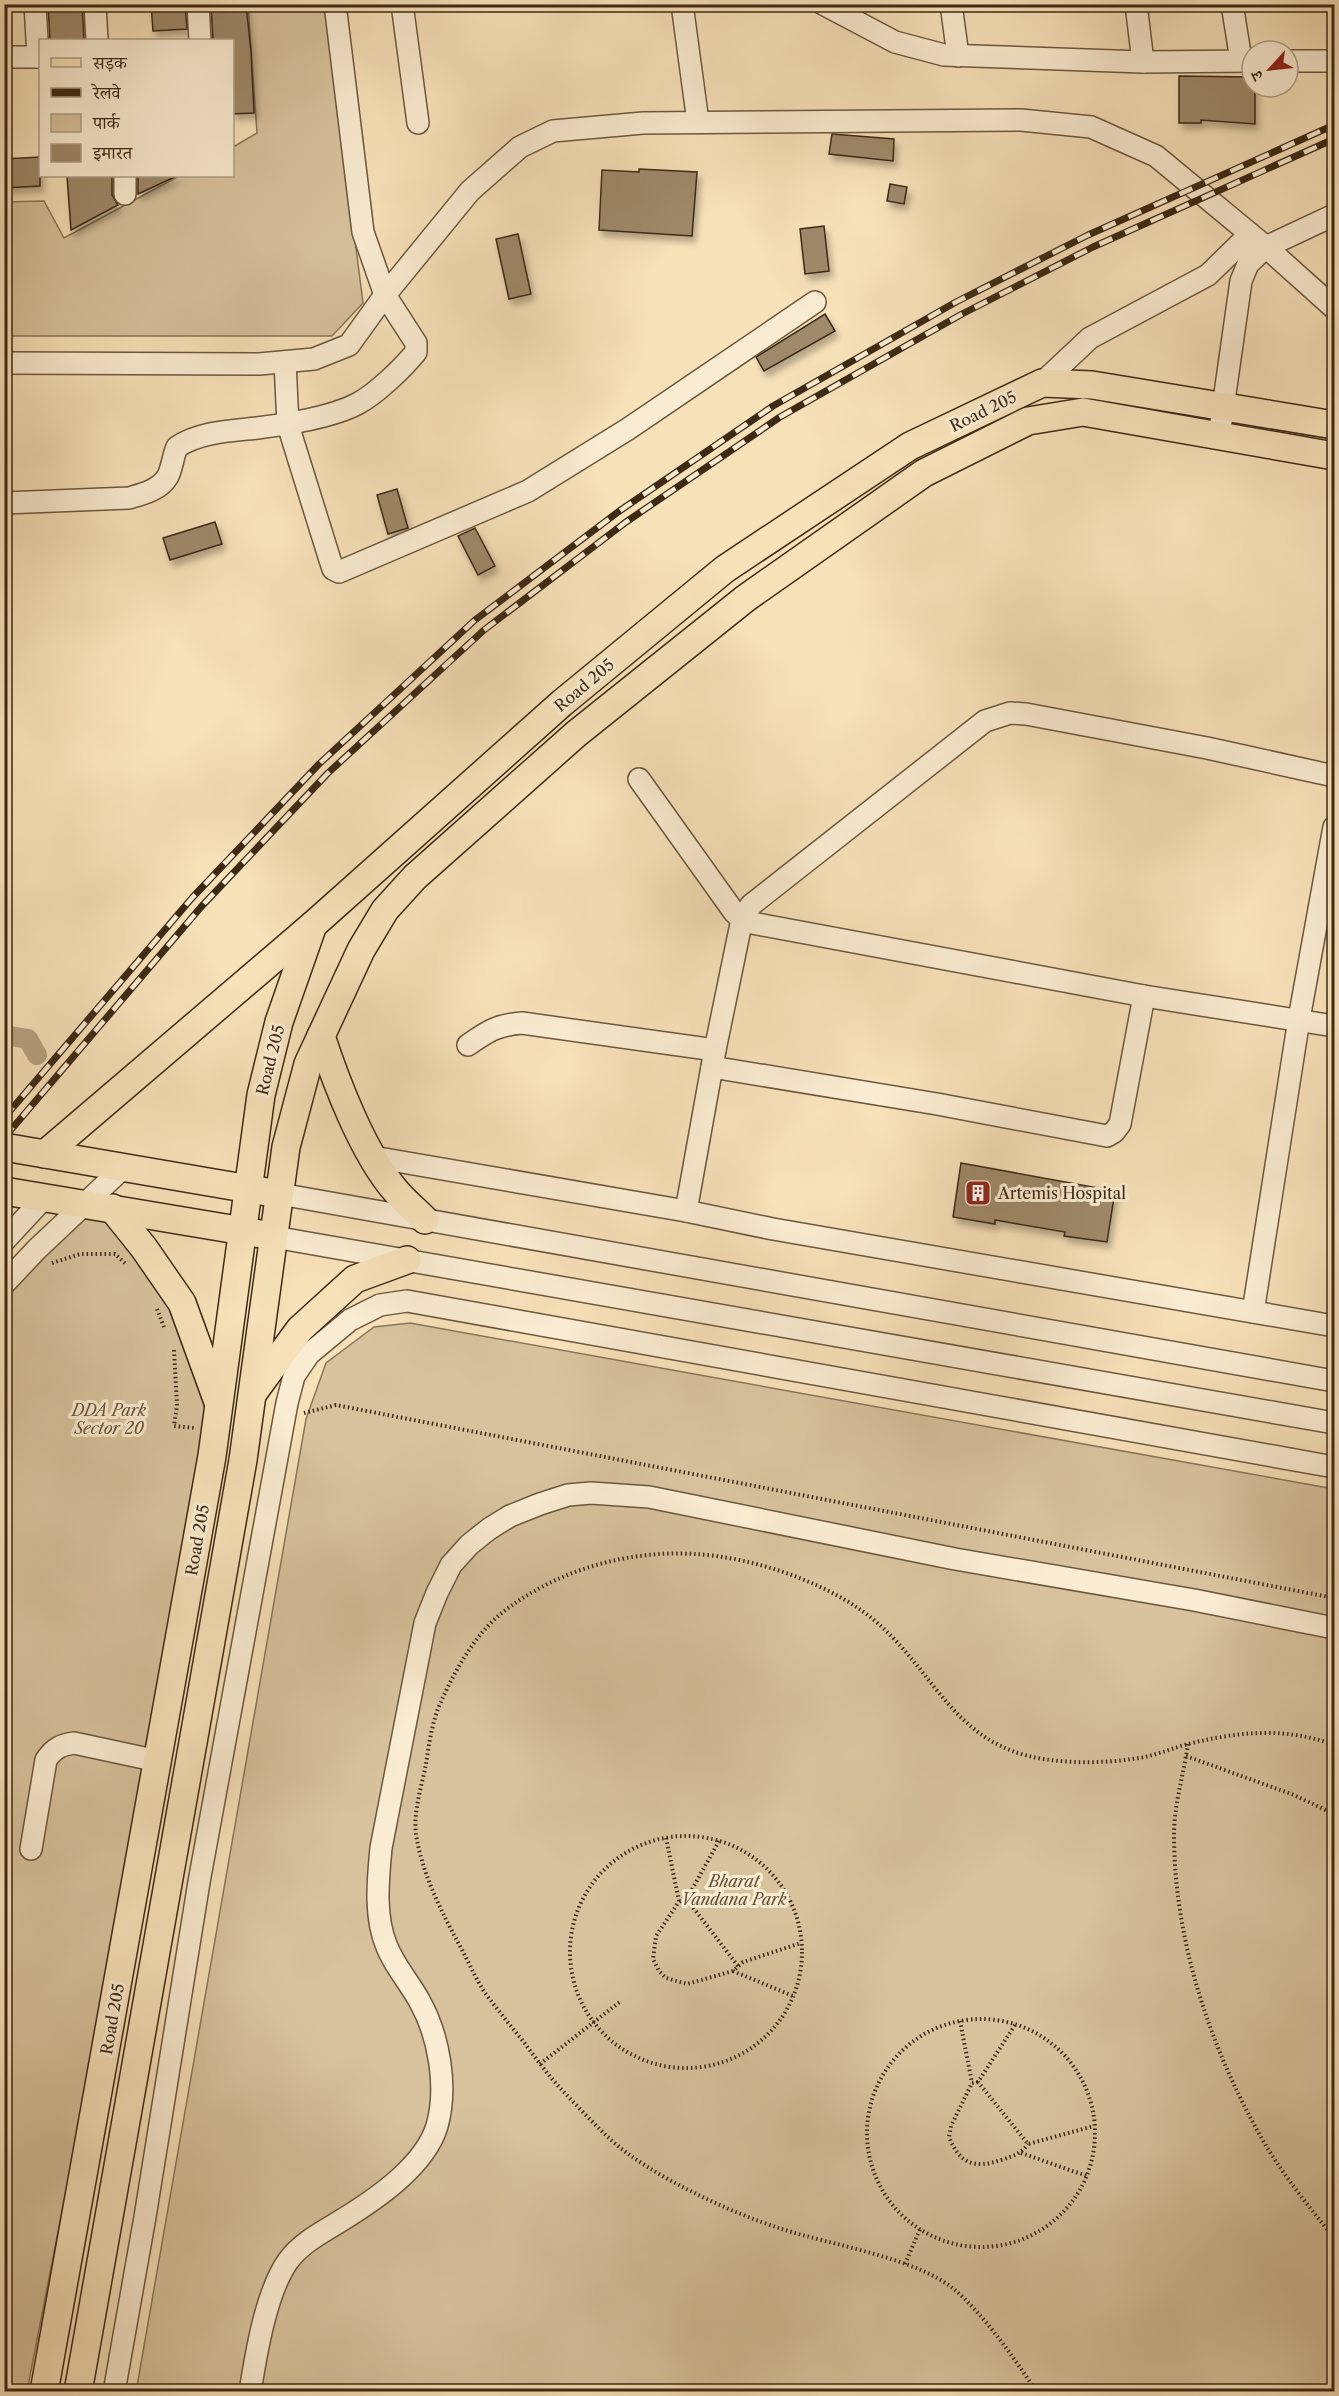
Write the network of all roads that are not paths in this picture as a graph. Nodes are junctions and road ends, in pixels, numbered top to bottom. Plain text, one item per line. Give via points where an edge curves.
1 (35, 4) edge
2 (95, 4) edge
3 (198, 4) edge
4 (335, 4) edge
5 (402, 4) edge
6 (682, 4) edge
7 (823, 4) edge
8 (951, 4) edge
9 (1136, 4) edge
10 (1232, 4) edge
11 (97, 39) edge
12 (200, 39) edge
13 (1241, 39) edge
14 (958, 56) junction
15 (4, 57) edge
16 (39, 57) edge
17 (1240, 61) edge
18 (1300, 61) edge
19 (1335, 61) edge
20 (1143, 62) junction
21 (698, 122) junction
22 (418, 123) dead end
23 (1335, 215) edge
24 (1258, 240) junction
25 (385, 295) junction
26 (815, 302) dead end
27 (1335, 308) edge
28 (285, 362) junction
29 (4, 363) edge
30 (1042, 383) junction
31 (1222, 407) junction
32 (288, 424) junction
33 (1335, 425) edge
34 (1219, 436) junction
35 (1335, 456) edge
36 (4, 503) edge
37 (1335, 776) edge
38 (639, 779) dead end
39 (1335, 827) edge
40 (742, 919) junction
41 (313, 925) junction
42 (1143, 996) junction
43 (1299, 1019) junction
44 (1335, 1026) edge
45 (321, 1036) junction
46 (468, 1045) dead end
47 (713, 1058) junction
48 (4, 1147) edge
49 (45, 1154) junction
50 (373, 1157) junction
51 (124, 1167) junction
52 (248, 1189) junction
53 (4, 1191) edge
54 (280, 1194) junction
55 (44, 1198) junction
56 (100, 1206) junction
57 (686, 1211) junction
58 (425, 1220) junction
59 (243, 1231) junction
60 (274, 1237) junction
61 (5, 1239) edge
62 (40, 1257) junction
63 (407, 1260) junction
64 (4, 1284) edge
65 (1253, 1312) junction
66 (1335, 1326) edge
67 (1335, 1381) edge
68 (252, 1395) junction
69 (217, 1418) junction
70 (1335, 1423) edge
71 (1335, 1467) edge
72 (1335, 1628) edge
73 (158, 1761) junction
74 (31, 1849) dead end
75 (44, 2391) edge
76 (78, 2391) edge
77 (114, 2391) edge
78 (250, 2391) edge

1 - 16 street
2 - 11 street
3 - 12 street
4 - 25 street via 363,232
5 - 22 street
6 - 21 street
7 - 14 street via 895,42
8 - 14 street
9 - 20 street
10 - 13 street
14 - 20 street
15 - 16 street
17 - 20 street
18 - 19 street
21 - 24 street via 1021,120 1091,126 1156,156
21 - 25 street via 552,131 520,147 470,191
23 - 24 street
24 - 27 street
24 - 30 street via 1208,274 1090,338
24 - 31 street via 1240,281
25 - 28 street via 349,345 314,359
25 - 32 street via 416,343 416,352 354,406
26 - 32 street via 628,429 528,491 339,572 333,569
28 - 29 street
28 - 32 street
30 - 31 main road, Road 205 via 1092,384
30 - 41 main road, Road 205 via 910,446 724,569 562,703
31 - 33 main road, Road 205
31 - 34 street
32 - 36 street via 189,440 177,447 168,476 157,488 129,498
34 - 35 main road, Road 205
34 - 45 main road, Road 205 via 1083,412 1028,421 924,473 746,598 576,734 415,877 385,910 361,950
37 - 40 street via 1010,713 970,731 751,905
38 - 40 street
39 - 43 street
40 - 42 street
40 - 47 street
41 - 49 main road
41 - 52 main road, Road 205 via 279,1023 261,1095
42 - 43 street
42 - 47 street via 1120,1124 1107,1136
43 - 44 street
43 - 65 street
45 - 50 main road via 336,1081
45 - 54 main road, Road 205 via 309,1064 286,1147
46 - 47 street via 503,1024 522,1023
47 - 57 street
48 - 49 main road
49 - 51 main road
50 - 57 street
50 - 58 main road via 395,1190
51 - 52 main road
51 - 56 street
52 - 54 main road
52 - 59 main road, Road 205
53 - 55 main road
54 - 58 street
54 - 60 main road, Road 205
55 - 56 main road
55 - 61 street
56 - 59 main road
56 - 62 street
56 - 69 main road via 144,1248 182,1303
57 - 65 street
58 - 67 street
59 - 60 main road
59 - 69 main road, Road 205
60 - 63 street
60 - 68 main road, Road 205
61 - 62 street
62 - 64 street
63 - 68 main road via 355,1279 300,1329
63 - 70 street
65 - 66 street
68 - 76 main road, Road 205
69 - 73 main road, Road 205
71 - 77 street via 407,1301 380,1305 350,1320 309,1354 294,1376 282,1428 199,1882
72 - 78 street via 955,1559 649,1497 568,1495 489,1528 452,1565 425,1623 377,1885 386,1946 430,2022 441,2079 437,2127 424,2152 401,2178 306,2242 288,2262 273,2291
73 - 74 street via 74,1743 53,1750 46,1760
73 - 75 main road, Road 205

